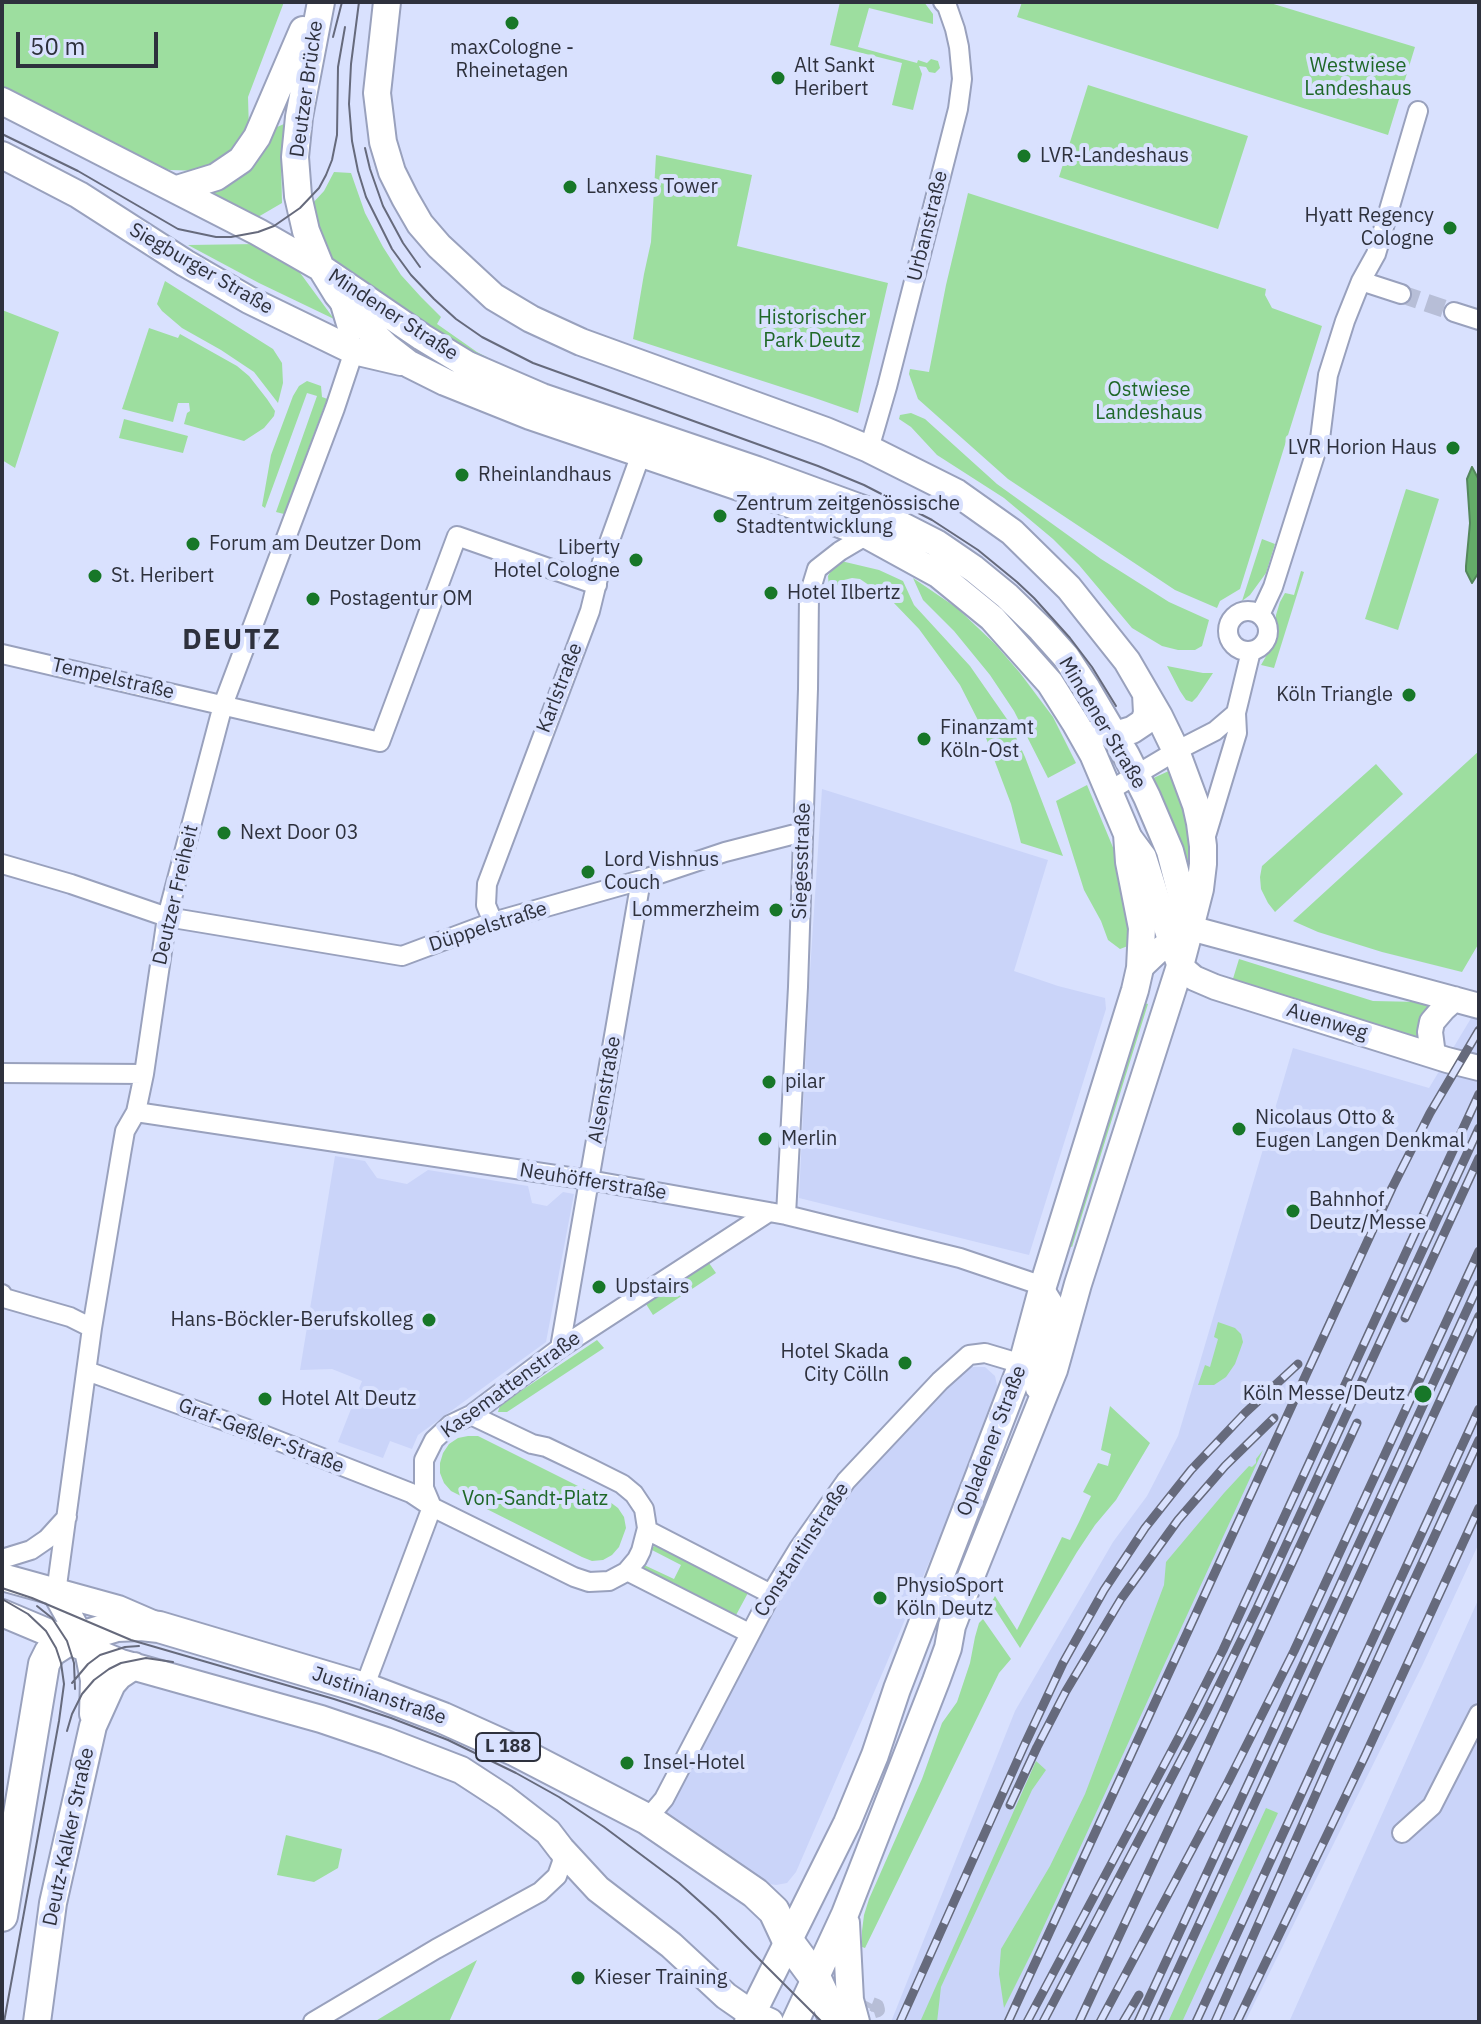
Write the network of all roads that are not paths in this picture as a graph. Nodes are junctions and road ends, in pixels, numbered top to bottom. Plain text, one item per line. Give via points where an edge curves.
1 (314, 2) edge
2 (321, 2) edge
3 (387, 2) edge
4 (943, 2) edge
5 (2, 101) edge
6 (1418, 111) dead end
7 (2, 155) edge
8 (177, 189) junction
9 (321, 268) junction
10 (1361, 281) junction
11 (337, 294) junction
12 (1401, 294) tunnel mouth
13 (1454, 312) tunnel mouth
14 (1479, 320) edge
15 (354, 351) junction
16 (409, 364) junction
17 (869, 449) junction
18 (641, 454) junction
19 (867, 535) junction
20 (597, 585) junction
21 (1260, 615) junction
22 (1251, 651) junction
23 (2, 654) edge
24 (1146, 694) junction
25 (223, 705) junction
26 (1236, 713) junction
27 (1076, 724) junction
28 (1115, 735) junction
29 (1176, 751) junction
30 (1137, 775) junction
31 (1109, 791) junction
32 (803, 832) junction
33 (1127, 834) junction
34 (1203, 846) junction
35 (2, 864) edge
36 (641, 880) junction
37 (167, 917) junction
38 (493, 922) junction
39 (1180, 946) junction
40 (1140, 968) junction
41 (1454, 999) junction
42 (1479, 1006) edge
43 (1433, 1055) junction
44 (1479, 1068) edge
45 (2, 1073) edge
46 (144, 1074) junction
47 (136, 1112) junction
48 (589, 1180) junction
49 (777, 1213) junction
50 (1043, 1286) junction
51 (2, 1294) edge
52 (92, 1328) junction
53 (560, 1348) junction
54 (1022, 1364) junction
55 (87, 1371) junction
56 (1035, 1404) junction
57 (475, 1411) junction
58 (432, 1507) junction
59 (67, 1517) junction
60 (647, 1530) junction
61 (2, 1559) edge
62 (627, 1571) junction
63 (2, 1577) edge
64 (56, 1593) junction
65 (771, 1594) junction
66 (929, 1605) junction
67 (2, 1613) edge
68 (159, 1627) junction
69 (749, 1633) junction
70 (79, 1642) junction
71 (134, 1666) junction
72 (936, 1681) junction
73 (364, 1688) junction
74 (1479, 1714) edge
75 (93, 1726) junction
76 (647, 1819) junction
77 (1402, 1833) dead end
78 (561, 1849) junction
79 (845, 1914) junction
80 (2, 1916) edge
81 (788, 1941) junction
82 (816, 1979) junction
83 (757, 2019) edge
84 (37, 2022) edge
85 (313, 2022) edge
86 (795, 2022) edge
87 (836, 2022) edge
88 (856, 2022) edge

1 - 8 main road via 257,137 241,160 216,177
2 - 9 main road, Deutzer Brücke via 295,157 300,208
3 - 17 main road via 377,93 383,142 392,172 420,224 457,265 494,297 581,342
4 - 17 street, Urbanstraße via 959,47 958,109
5 - 8 main road
6 - 10 street via 1376,254
7 - 15 main road, Siegburger Straße via 79,195 249,300
8 - 9 main road
9 - 11 main road, Mindener Straße
9 - 28 main road, Mindener Straße via 468,365 542,397 885,517 936,543 1041,629 1066,657
10 - 12 street
10 - 21 street via 1328,375 1320,439
11 - 15 street
11 - 16 main road, Mindener Straße
13 - 14 street
15 - 16 main road, Siegburger Straße
15 - 25 street, Deutzer Freiheit
16 - 18 main road, Mindener Straße via 530,416
17 - 24 main road via 957,493 1012,532 1069,588 1127,661
18 - 19 main road, Mindener Straße
18 - 20 street, Karlstraße
19 - 27 main road, Mindener Straße via 938,574 992,618 1050,683
19 - 32 street, Siegesstraße via 817,569 809,595
20 - 25 street, Tempelstraße via 457,536 380,742
20 - 38 street, Karlstraße via 487,884 486,905
21 - 22 street via 1268,626 1267,640
21 - 22 street via 1238,613 1228,629 1233,645
22 - 26 street
23 - 25 street, Tempelstraße
24 - 28 main road via 1144,722
24 - 29 main road
25 - 37 street, Deutzer Freiheit
26 - 29 street
26 - 34 street via 1237,733
27 - 28 main road
27 - 31 main road, Mindener Straße
28 - 30 main road, Mindener Straße
29 - 30 street
29 - 34 main road via 1196,805
30 - 31 street
30 - 39 main road, Mindener Straße via 1170,851
31 - 33 main road, Mindener Straße
32 - 36 street, Düppelstraße
32 - 49 street, Siegesstraße via 798,987
33 - 39 street via 1144,857
33 - 40 main road, Opladener Straße via 1142,928
34 - 39 main road via 1200,889
35 - 37 street, Düppelstraße
36 - 38 street, Düppelstraße
36 - 48 street, Alsenstraße
37 - 38 street, Düppelstraße via 402,956
37 - 46 street, Deutzer Freiheit
39 - 40 street via 1158,951
39 - 41 street
39 - 43 street, Auenweg via 1194,978
39 - 56 main road, Opladener Straße via 1054,1370
40 - 50 main road, Opladener Straße
41 - 42 street
41 - 43 street via 1432,1022
43 - 44 street, Auenweg
45 - 46 street
46 - 47 street, Deutzer Freiheit
47 - 48 street, Neuhöfferstraße
47 - 52 street, Deutzer Freiheit via 125,1131
48 - 49 street, Neuhöfferstraße
48 - 53 street, Alsenstraße
49 - 50 street, Neuhöfferstraße via 960,1258
49 - 53 street, Kasemattenstraße
50 - 54 main road, Opladener Straße
50 - 56 street via 1053,1302
51 - 52 street
52 - 55 street, Deutzer Freiheit
53 - 57 street, Kasemattenstraße
54 - 56 street via 1032,1374
54 - 65 street, Constantinstraße via 985,1353 969,1355 940,1381 846,1481
54 - 66 main road, Opladener Straße
55 - 58 street, Graf-Geßler-Straße via 411,1493
55 - 59 street, Deutzer Freiheit
56 - 72 main road, Opladener Straße
57 - 58 street, Kasemattenstraße via 434,1440 424,1460 424,1488
57 - 60 street via 532,1444 622,1484 644,1509
58 - 62 street via 589,1582 609,1581
58 - 73 street
59 - 61 street via 31,1550
59 - 64 street, Deutzer Freiheit
60 - 62 street
60 - 65 street
62 - 69 street
63 - 64 main road, L 188
64 - 68 main road, Justinianstraße / L 188 via 118,1609
64 - 70 main road
65 - 69 street, Constantinstraße
66 - 72 main road via 931,1633 921,1672 923,1679
66 - 81 main road, Opladener Straße via 847,1823
67 - 70 main road, Justinianstraße / L 188
68 - 70 main road via 117,1626
68 - 73 main road, Justinianstraße / L 188
69 - 76 street, Constantinstraße via 664,1799
70 - 71 main road, Justinianstraße / L 188
70 - 75 main road via 94,1680
70 - 80 main road via 50,1652 44,1664
71 - 75 main road, Deutz-Kalker Straße via 112,1684
71 - 78 main road, Justinianstraße / L 188 via 321,1719 461,1770 536,1822
72 - 79 main road, Opladener Straße
73 - 76 main road, Justinianstraße / L 188 via 514,1750
74 - 77 street via 1432,1806
75 - 84 main road, Deutz-Kalker Straße via 53,1903
76 - 81 main road, Justinianstraße / L 188 via 755,1893 774,1911
78 - 83 main road, Justinianstraße / L 188 via 598,1889
78 - 85 street via 557,1876 540,1892
79 - 82 main road, Opladener Straße
79 - 88 main road
81 - 82 main road, Justinianstraße / L 188
81 - 83 main road, Opladener Straße
82 - 86 main road, Opladener Straße
82 - 87 main road, L 188

